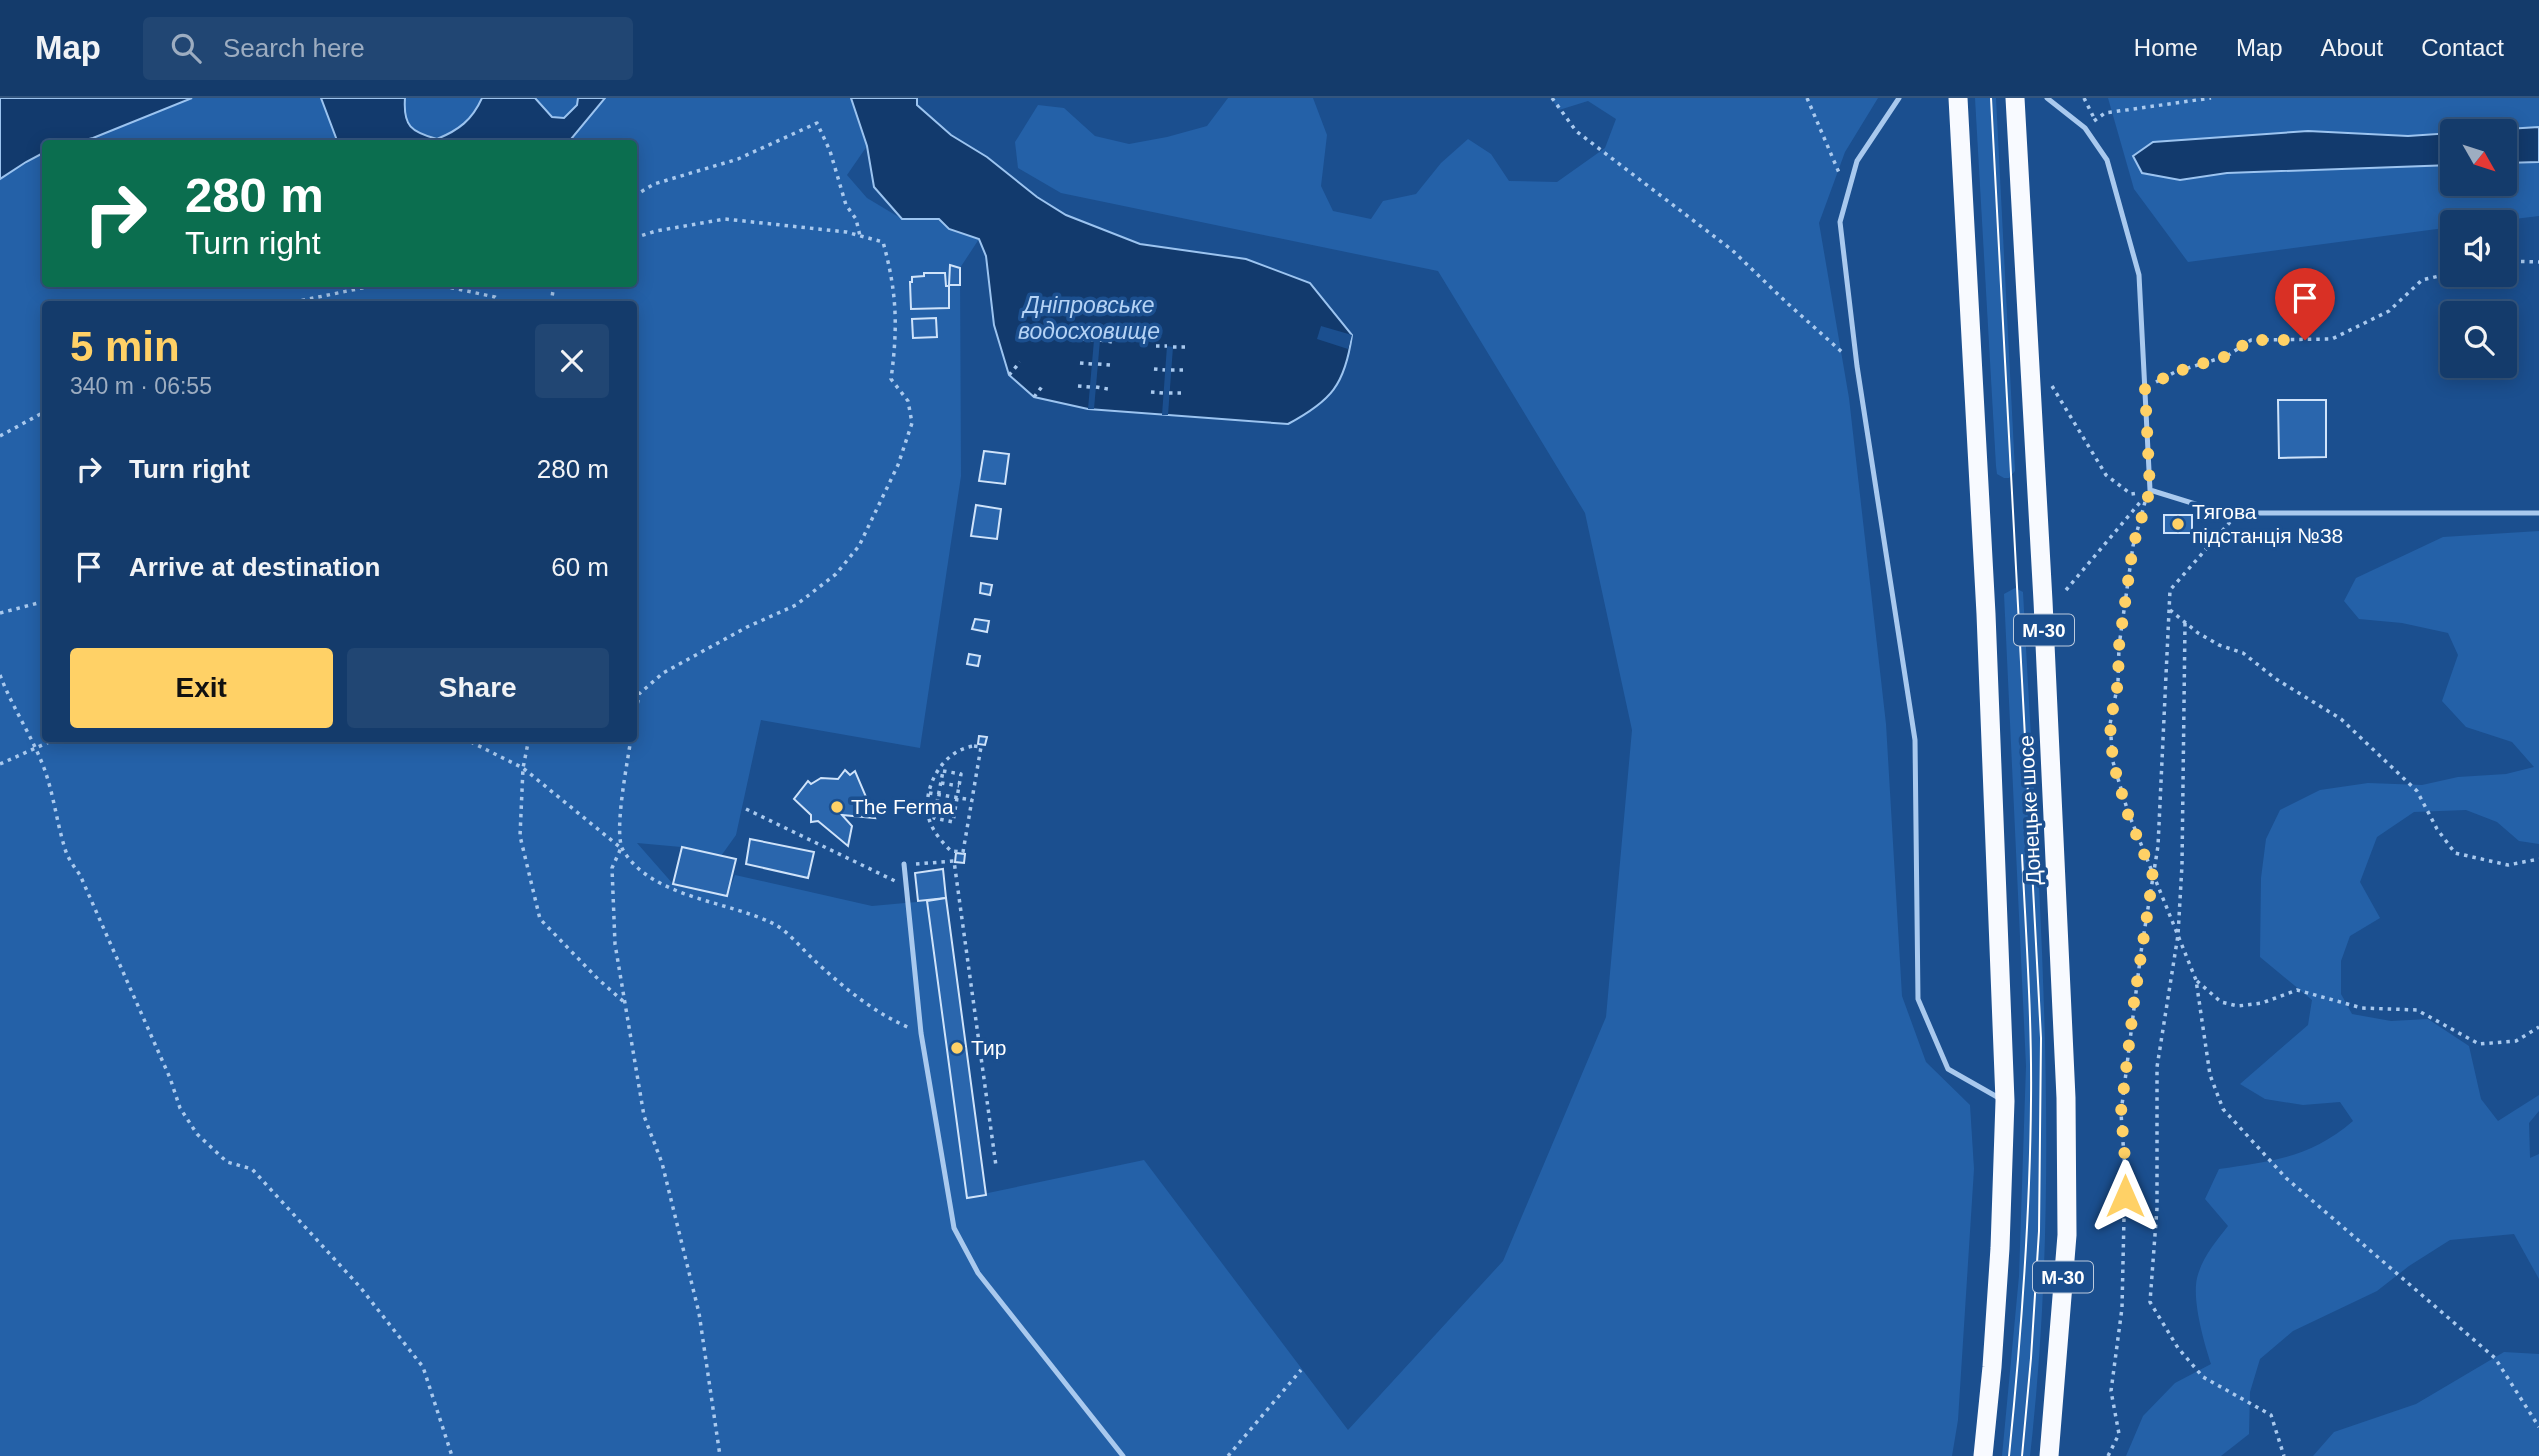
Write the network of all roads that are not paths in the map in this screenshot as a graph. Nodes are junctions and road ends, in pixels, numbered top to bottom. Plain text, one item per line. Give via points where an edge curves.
1 (1899, 98) edge
2 (1958, 98) edge
3 (2015, 98) edge
4 (2047, 98) edge
5 (2539, 513) edge
6 (904, 864) road end
7 (2005, 1101) junction
8 (1123, 1456) edge
9 (1983, 1456) edge
10 (2049, 1456) edge

1 - 7 lane via 1857,161 1840,222 1857,366 1915,740 1918,999 1948,1069
2 - 7 highway, Донецьке шосе / М-30 via 1986,614
3 - 10 highway, Донецьке шосе / М-30 via 2066,1098 2067,1235
4 - 5 lane via 2085,128 2107,160 2139,275 2150,490 2238,513
6 - 8 lane via 921,1033 954,1228 978,1273
7 - 9 highway, Донецьке шосе / М-30 via 2000,1248

